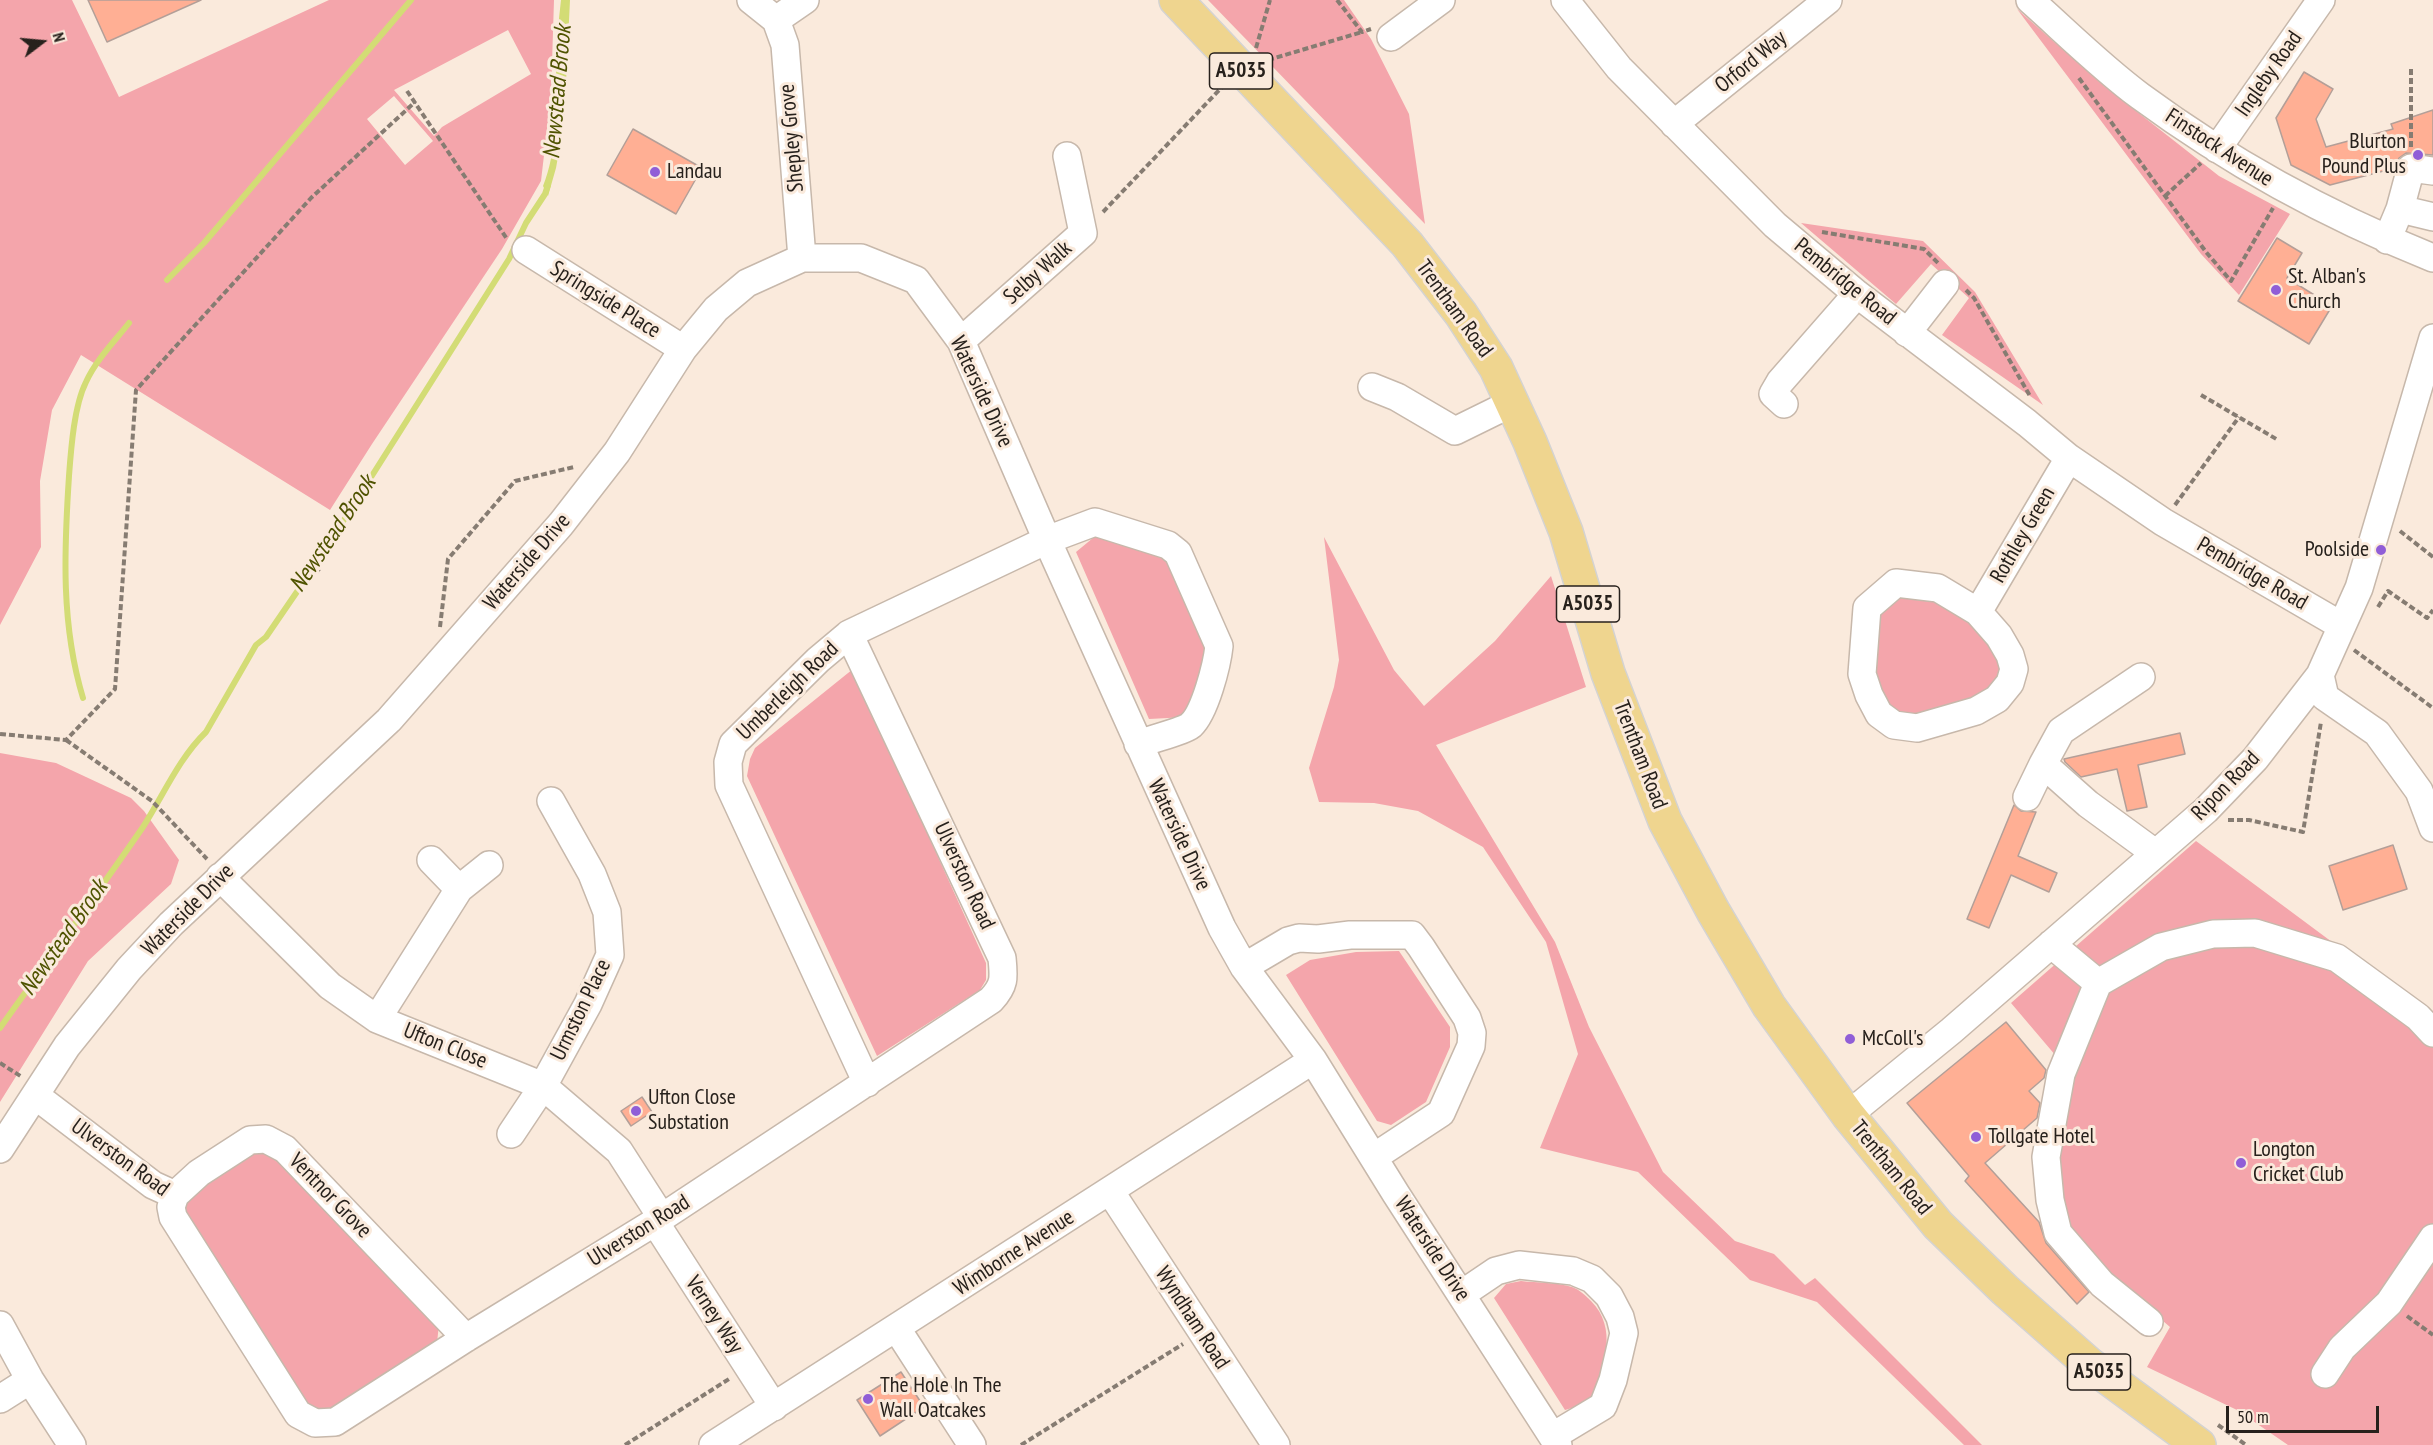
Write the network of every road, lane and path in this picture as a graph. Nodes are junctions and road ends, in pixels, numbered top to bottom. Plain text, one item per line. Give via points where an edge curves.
1 (751, 0) edge
2 (805, 0) edge
3 (1176, 0) edge
4 (1270, 0) edge
5 (1338, 0) edge
6 (1441, 0) edge
7 (1565, 0) edge
8 (1828, 0) edge
9 (2030, 0) edge
10 (2321, 0) edge
11 (776, 20) junction
12 (1381, 39) junction
13 (1246, 61) junction
14 (2411, 67) dead end
15 (2077, 75) dead end
16 (407, 91) dead end
17 (415, 102) junction
18 (1674, 124) junction
19 (2217, 149) junction
20 (1067, 156) dead end
21 (2422, 170) edge
22 (2283, 189) junction
23 (2165, 196) junction
24 (2400, 209) junction
25 (2433, 217) edge
26 (1083, 233) junction
27 (2386, 240) junction
28 (517, 245) joint
29 (802, 258) junction
30 (2433, 258) edge
31 (1945, 284) dead end
32 (1857, 294) junction
33 (1907, 333) junction
34 (2433, 338) edge
35 (961, 342) junction
36 (683, 349) junction
37 (1372, 387) dead end
38 (2201, 395) dead end
39 (1512, 403) junction
40 (1785, 404) dead end
41 (2239, 417) junction
42 (2278, 440) dead end
43 (2069, 458) junction
44 (611, 459) junction
45 (2380, 516) junction
46 (2163, 522) junction
47 (1047, 540) junction
48 (2433, 557) edge
49 (309, 562) dead end
50 (320, 572) dead end
51 (2433, 610) edge
52 (1978, 612) junction
53 (2344, 621) junction
54 (849, 634) junction
55 (436, 667) junction
56 (2141, 677) dead end
57 (2322, 686) junction
58 (2433, 708) edge
59 (0, 734) edge
60 (66, 740) junction
61 (1138, 744) junction
62 (2043, 764) junction
63 (2028, 798) dead end
64 (551, 801) dead end
65 (2206, 810) junction
66 (2433, 828) edge
67 (2155, 853) junction
68 (431, 860) dead end
69 (489, 865) dead end
70 (220, 877) junction
71 (459, 889) junction
72 (2051, 944) junction
73 (1244, 967) junction
74 (2098, 983) junction
75 (377, 1018) junction
76 (2433, 1033) edge
77 (1313, 1060) junction
78 (867, 1083) junction
79 (543, 1086) junction
80 (36, 1096) junction
81 (1848, 1115) junction
82 (511, 1134) dead end
83 (0, 1149) edge
84 (1374, 1157) junction
85 (1110, 1191) junction
86 (175, 1195) junction
87 (658, 1220) junction
88 (2433, 1238) edge
89 (1462, 1294) junction
90 (2389, 1303) junction
91 (2149, 1322) dead end
92 (0, 1325) edge
93 (897, 1329) junction
94 (1201, 1332) junction
95 (2433, 1335) edge
96 (466, 1338) junction
97 (748, 1367) junction
98 (2325, 1374) dead end
99 (30, 1380) junction
100 (0, 1399) edge
101 (774, 1407) junction
102 (1556, 1441) edge
103 (72, 1445) edge
104 (625, 1445) edge
105 (713, 1445) edge
106 (972, 1445) edge
107 (1021, 1445) edge
108 (1276, 1445) edge
109 (2199, 1445) edge

1 - 11 street
2 - 11 street
3 - 13 main road, Trentham Road / A5035
4 - 13 path
5 - 12 path
6 - 12 street
7 - 18 street, Pembridge Road via 1619,68
8 - 18 street, Orford Way
9 - 19 street, Finstock Avenue via 2138,94
10 - 19 street, Ingleby Road
11 - 29 street, Shepley Grove via 785,45
12 - 13 path
13 - 26 path
13 - 39 main road, Trentham Road / A5035 via 1407,244 1467,323 1496,368
14 - 21 path
15 - 23 path
16 - 17 path
17 - 28 path
17 - 60 path via 310,198 136,390 115,689
18 - 32 street, Pembridge Road via 1776,225
19 - 22 street, Finstock Avenue
19 - 23 path
20 - 26 street, Selby Walk
21 - 24 street
22 - 23 path via 2231,281
22 - 27 street, Finstock Avenue
24 - 25 street
24 - 27 street
26 - 35 street, Selby Walk
27 - 30 street, Finstock Avenue
28 - 36 street, Springside Place
29 - 35 street, Waterside Drive via 861,258 916,280
29 - 36 street, Waterside Drive via 747,283 716,309
31 - 33 street
32 - 33 street, Pembridge Road
32 - 40 street via 1780,381 1773,394
33 - 43 street, Pembridge Road
34 - 45 street, Ripon Road
35 - 47 street, Waterside Drive
36 - 44 street, Waterside Drive
37 - 39 street via 1455,431
38 - 41 path
39 - 81 main road, Trentham Road / A5035 via 1566,532 1608,673 1665,821 1770,1006
41 - 42 path
41 - 46 path
43 - 46 street, Pembridge Road
43 - 52 street, Rothley Green
44 - 55 street, Waterside Drive via 561,524
44 - 55 path via 515,481 448,559
45 - 48 path
45 - 53 street, Ripon Road
46 - 53 street, Pembridge Road
47 - 54 street, Umberleigh Road
47 - 61 street, Waterside Drive
47 - 61 street, Umberleigh Road via 1095,522 1167,545 1178,553 1218,646 1217,661 1199,714 1190,726
49 - 50 path
51 - 53 path via 2427,618 2388,591 2372,617
52 - 52 street via 1999,636 2014,669 2010,683 1997,699 1976,711 1917,728 1894,724 1879,714 1863,674 1867,608 1896,583 1938,588
53 - 57 street, Ripon Road
53 - 58 path
54 - 78 street, Umberleigh Road via 733,744 727,773 729,785
54 - 78 street, Ulverston Road via 994,939 1004,975 1001,989 991,1000
55 - 70 street, Waterside Drive via 389,720
56 - 62 street via 2061,731
57 - 65 street, Ripon Road
57 - 65 path via 2303,832 2249,820 2221,820
57 - 66 street via 2377,733 2419,791
59 - 60 path
60 - 70 path via 152,801
61 - 73 street, Waterside Drive via 1222,928
62 - 63 street
62 - 67 street via 2088,804
64 - 79 street, Urmston Place via 592,874 607,912 610,955
65 - 67 street, Ripon Road
67 - 72 street, Ripon Road
68 - 71 street
69 - 71 street
70 - 75 street, Ufton Close via 330,986
70 - 80 street, Waterside Drive via 129,969 67,1046
71 - 75 street
72 - 74 street
72 - 81 street, Ripon Road
73 - 77 street, Waterside Drive
73 - 84 street via 1299,938 1412,935 1421,947 1467,1018 1472,1033 1470,1046 1441,1113
74 - 76 street via 2162,947 2213,934 2255,933 2337,958 2418,1017
74 - 91 street via 2061,1074 2046,1157 2050,1200 2058,1233 2102,1284
75 - 79 street, Ufton Close
77 - 84 street, Waterside Drive
77 - 85 street, Wimborne Avenue
78 - 87 street, Ulverston Road
79 - 82 street, Urmston Place
79 - 87 street, Ufton Close via 619,1151
80 - 83 street, Waterside Drive
80 - 86 street, Ulverston Road via 153,1185
81 - 109 main road, Trentham Road / A5035 via 1938,1225 2005,1290 2089,1364
84 - 89 street, Waterside Drive
85 - 93 street, Wimborne Avenue
85 - 94 street, Wyndham Road
86 - 96 street, Ventnor Grove via 199,1173 250,1140 275,1142
86 - 96 street, Ulverston Road via 173,1218 298,1414 307,1420 335,1422
87 - 96 street, Ulverston Road
87 - 97 street, Verney Way
88 - 90 street
89 - 102 street, Waterside Drive
89 - 102 street via 1496,1271 1519,1264 1573,1271 1592,1279 1609,1296 1624,1333 1613,1380 1603,1406
90 - 95 path
90 - 98 street via 2342,1348
92 - 99 street
93 - 101 street, Wimborne Avenue
93 - 106 street
94 - 107 path
94 - 108 street, Wyndham Road
97 - 101 street, Verney Way
97 - 104 path
99 - 100 street
99 - 103 street
101 - 105 street, Wimborne Avenue

